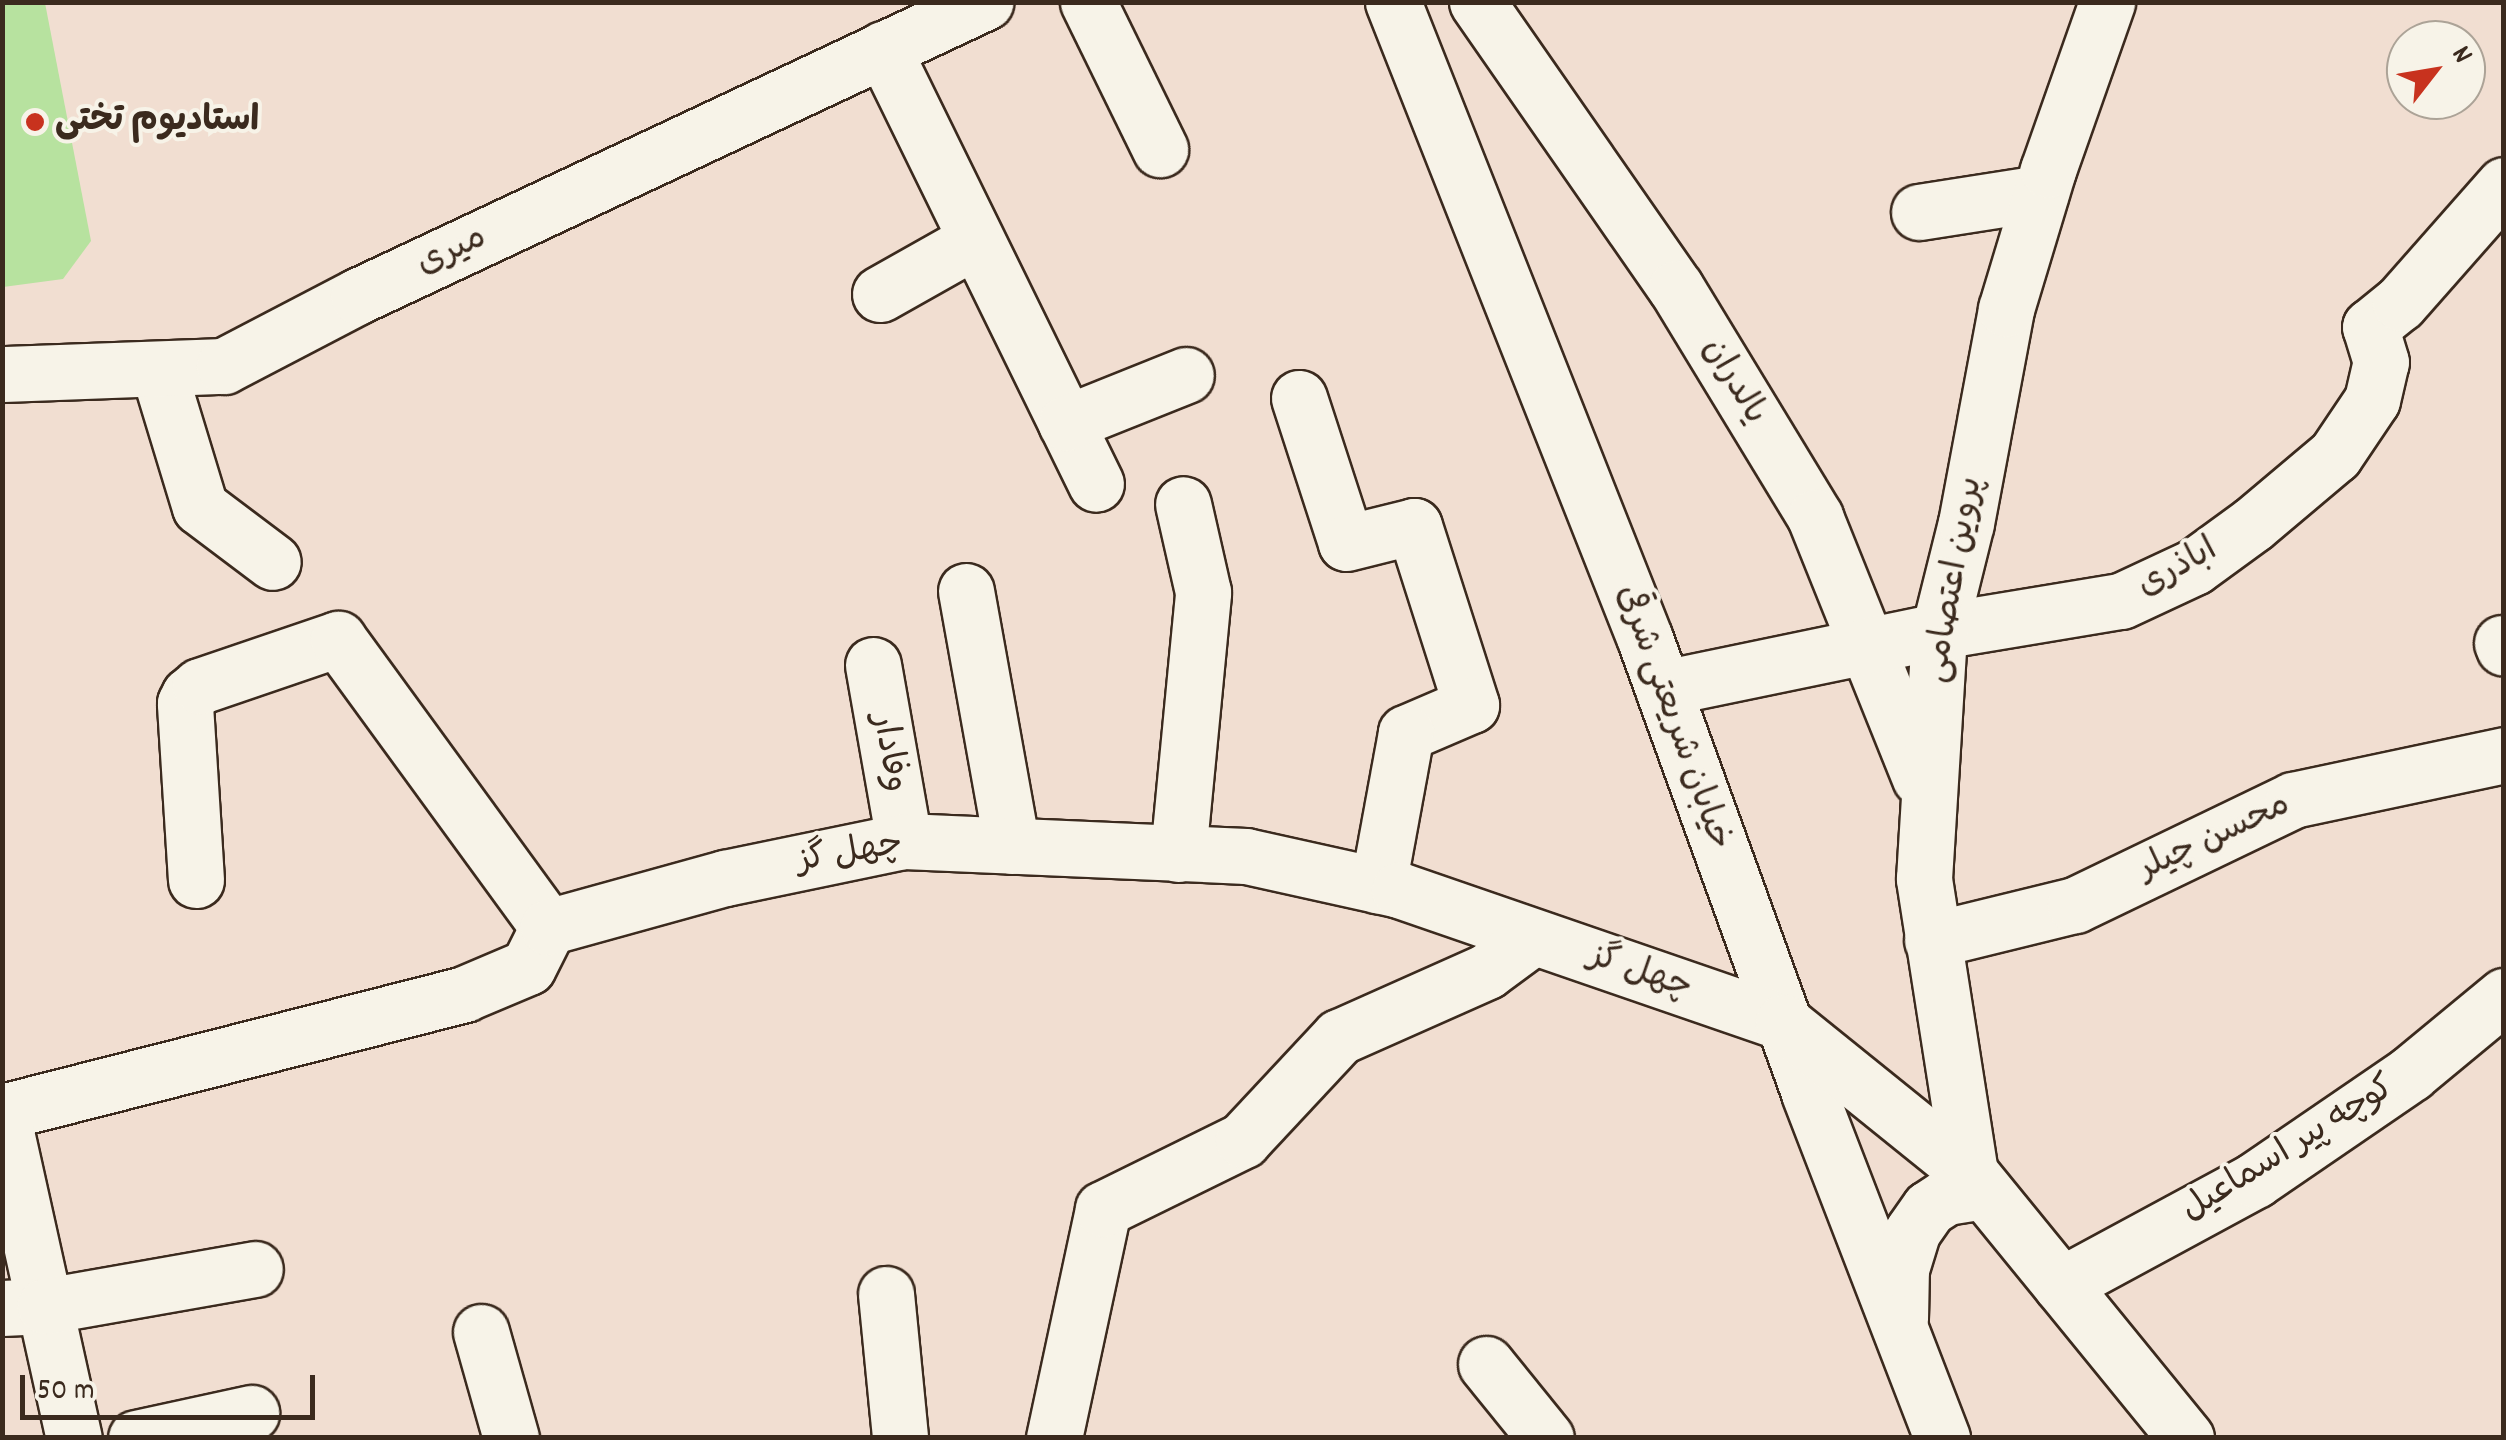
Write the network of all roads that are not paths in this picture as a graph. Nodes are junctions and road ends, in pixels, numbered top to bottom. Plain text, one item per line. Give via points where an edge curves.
1 (1088, 2) edge
2 (1393, 2) edge
3 (1477, 2) edge
4 (2107, 2) edge
5 (964, 7) edge
6 (883, 49) junction
7 (1160, 149) dead end
8 (2504, 185) edge
9 (2041, 193) junction
10 (1919, 212) dead end
11 (976, 240) junction
12 (880, 294) dead end
13 (158, 368) junction
14 (2, 374) edge
15 (1186, 375) dead end
16 (1300, 398) dead end
17 (1066, 423) junction
18 (1096, 484) dead end
19 (1182, 504) dead end
20 (274, 562) dead end
21 (966, 591) dead end
22 (1938, 631) junction
23 (1869, 645) junction
24 (873, 665) dead end
25 (1663, 688) junction
26 (2504, 755) edge
27 (1926, 796) junction
28 (904, 840) junction
29 (1012, 846) junction
30 (1178, 854) junction
31 (196, 880) dead end
32 (1378, 885) junction
33 (548, 927) junction
34 (1533, 936) junction
35 (1932, 940) junction
36 (2499, 1016) edge
37 (1784, 1022) junction
38 (2, 1113) edge
39 (1977, 1182) junction
40 (255, 1269) dead end
41 (2061, 1285) junction
42 (886, 1294) dead end
43 (24, 1307) edge
44 (1899, 1327) junction
45 (481, 1332) dead end
46 (1486, 1364) dead end
47 (251, 1413) dead end
48 (74, 1438) edge
49 (136, 1438) edge
50 (511, 1438) edge
51 (900, 1438) edge
52 (1054, 1438) edge
53 (1546, 1438) edge
54 (1942, 1438) edge
55 (2186, 1438) edge

1 - 7 street
2 - 25 street, خیابان شریعتی شرقی
3 - 23 street, یالدران via 1686,305 1814,517
4 - 9 street, پروین اعتصامی
5 - 6 street, میری
6 - 11 street
6 - 13 street, میری via 224,366
8 - 22 street, اباذری via 2400,303 2370,327 2381,362 2372,400 2335,455 2253,524 2194,567 2121,601
9 - 10 street
9 - 22 street, پروین اعتصامی via 2006,309 1966,523
11 - 12 street
11 - 17 street
13 - 14 street, میری
13 - 20 street via 200,506
15 - 17 street
16 - 32 street via 1346,543 1414,526 1471,705 1406,733
17 - 18 street
19 - 30 street via 1203,592
21 - 29 street
22 - 23 street, اباذری
22 - 27 street, پروین اعتصامی
23 - 25 street, اباذری
23 - 27 street, یالدران
24 - 28 street, وفادار
25 - 37 street, خیابان شریعتی شرقی
26 - 35 street, محسن چیلر via 2293,800 2075,905
27 - 35 street, پروین اعتصامی via 1924,880
28 - 29 street, چهل گز
28 - 33 street, چهل گز via 725,878
29 - 30 street, چهل گز
30 - 32 street, چهل گز via 1246,856
31 - 33 street via 189,695 338,639
32 - 34 street, چهل گز
33 - 38 street via 528,966 464,994
34 - 37 street, چهل گز
34 - 52 street via 1487,971 1339,1038 1243,1140 1103,1209
35 - 39 street, پروین اعتصامی
36 - 41 street, کوچه پیر اسماعیل via 2255,1180
37 - 39 street
37 - 44 street, خیابان شریعتی شرقی
38 - 43 street
39 - 41 street
39 - 44 street via 1928,1208 1912,1232 1901,1269
40 - 43 street
41 - 55 street
42 - 51 street
43 - 48 street
44 - 54 street, خیابان شریعتی شرقی
45 - 50 street
46 - 53 street
47 - 49 street

